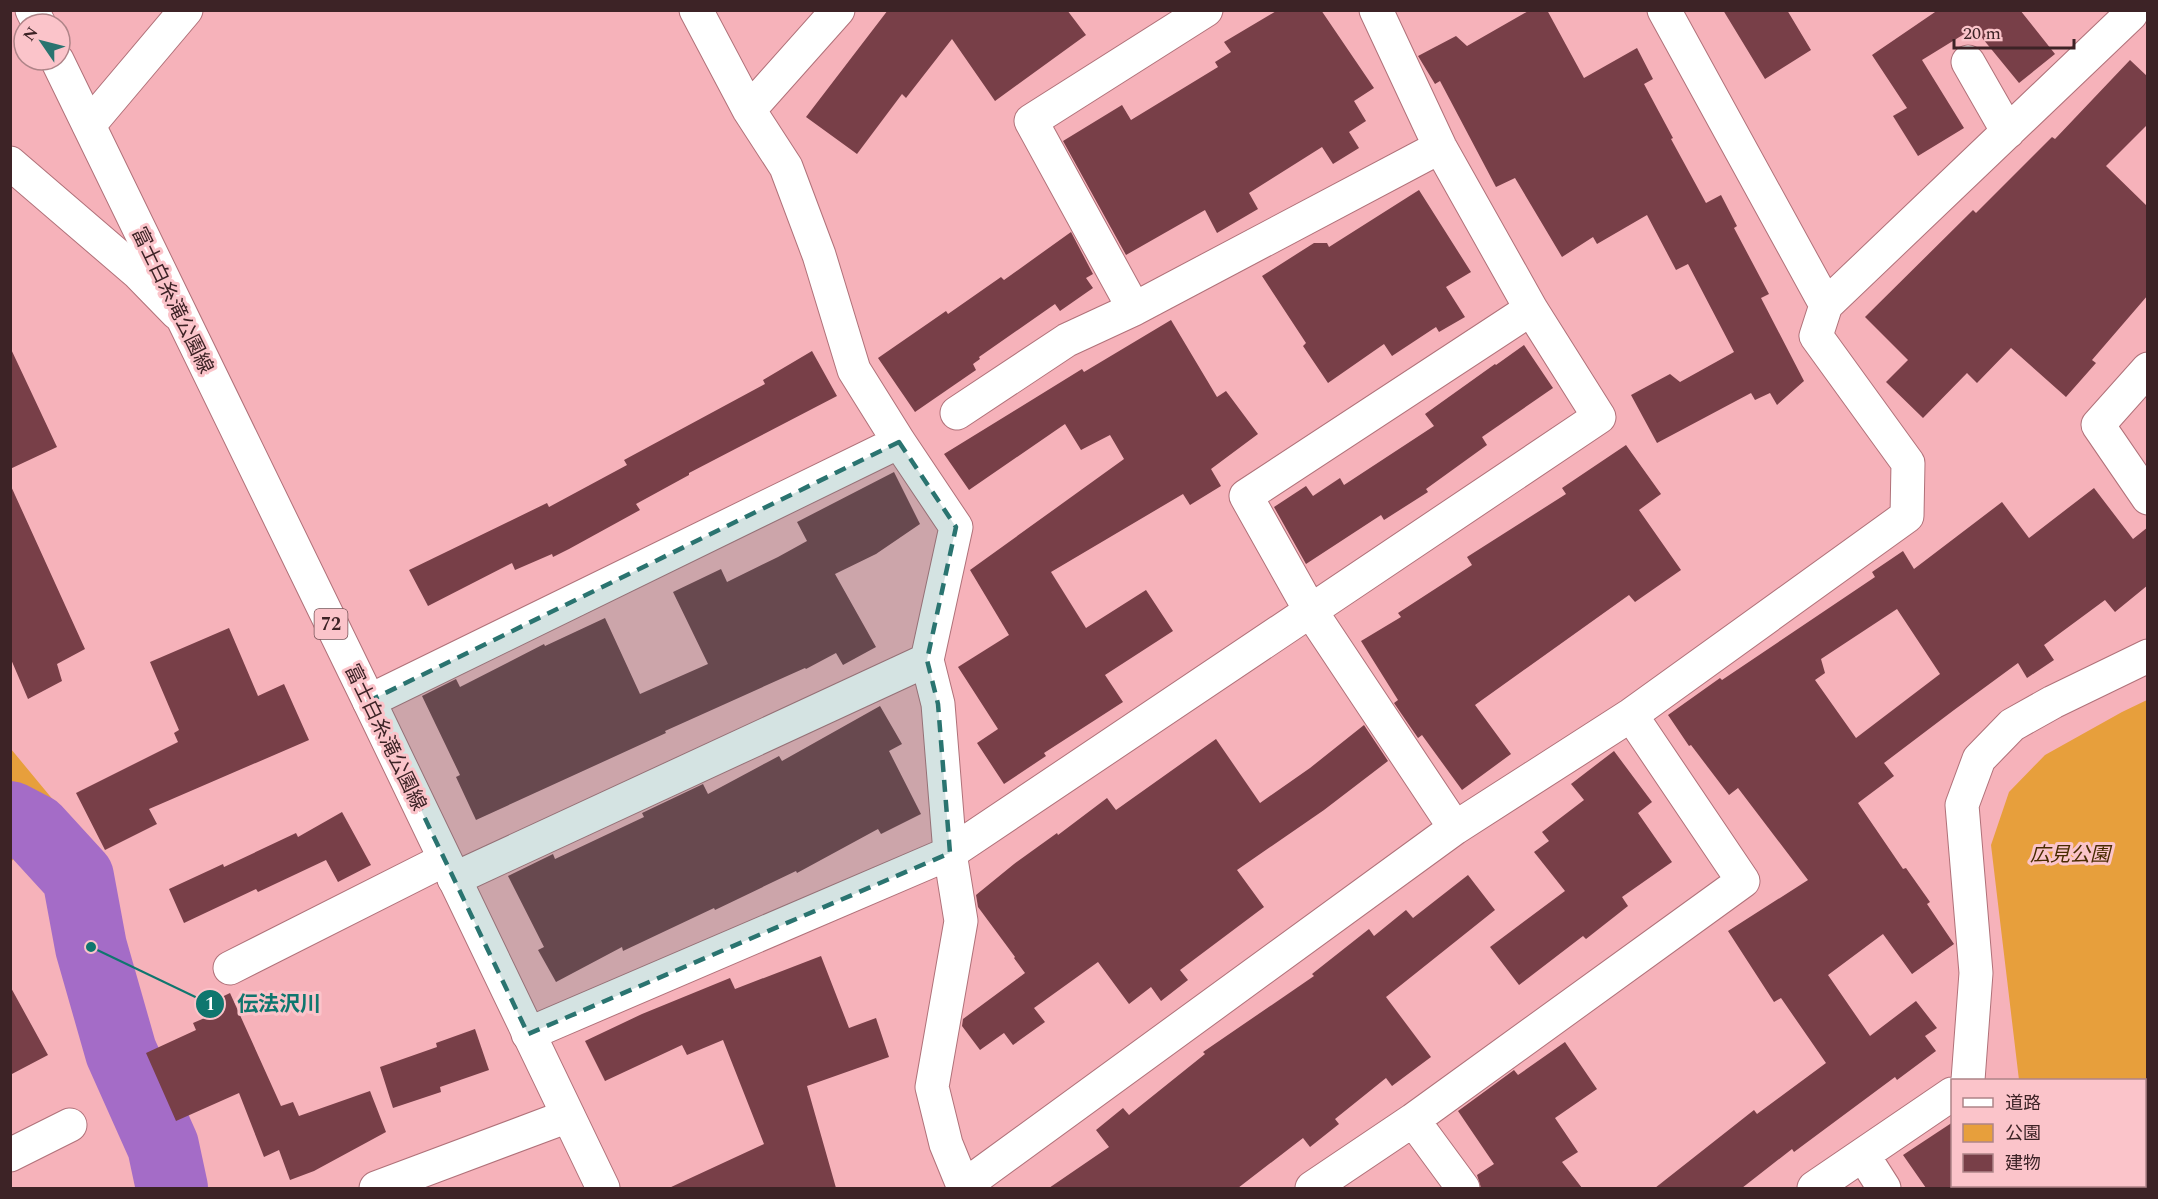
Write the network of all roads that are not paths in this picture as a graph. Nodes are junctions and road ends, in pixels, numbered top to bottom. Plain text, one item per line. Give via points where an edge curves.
1 (186, 10) edge
2 (696, 10) edge
3 (838, 10) edge
4 (1206, 10) edge
5 (1376, 10) edge
6 (1664, 10) edge
7 (2136, 20) edge
8 (1968, 62) dead end
9 (63, 72) edge
10 (749, 110) junction
11 (89, 125) junction
12 (2008, 132) junction
13 (1440, 147) junction
14 (10, 163) edge
15 (1826, 304) junction
16 (1134, 309) junction
17 (1531, 309) junction
18 (180, 316) junction
19 (2148, 369) edge
20 (957, 413) dead end
21 (899, 442) junction
22 (2148, 498) edge
23 (1310, 610) junction
24 (2148, 656) edge
25 (927, 660) junction
26 (369, 701) junction
27 (1631, 715) junction
28 (1455, 828) junction
29 (950, 853) junction
30 (449, 869) junction
31 (230, 968) dead end
32 (528, 1034) junction
33 (1968, 1079) edge
34 (1951, 1095) edge
35 (568, 1116) junction
36 (1413, 1120) junction
37 (70, 1125) dead end
38 (10, 1155) edge
39 (1863, 1155) junction
40 (964, 1187) edge
41 (376, 1188) edge
42 (603, 1188) edge
43 (1312, 1188) edge
44 (1463, 1188) edge
45 (1814, 1188) edge
46 (1884, 1188) edge

1 - 11 street
2 - 10 street
3 - 10 street
4 - 16 street via 1031,121
5 - 13 street
6 - 15 street
7 - 12 street
8 - 12 street
9 - 11 street, 富士白糸滝公園線 / 72
10 - 21 street via 786,167 819,255 854,370
11 - 18 street, 富士白糸滝公園線 / 72
12 - 15 street
13 - 16 street
13 - 17 street
14 - 18 street via 138,273
15 - 27 street via 1816,336 1908,463 1907,516
16 - 20 street via 1067,340
17 - 23 street via 1246,496
17 - 23 street via 1599,417
18 - 26 street, 富士白糸滝公園線 / 72
19 - 22 street via 2098,425
21 - 25 street via 956,527
21 - 26 street
23 - 28 street
23 - 29 street
24 - 33 street via 2012,724 1979,759 1962,805 1976,973
25 - 29 street via 938,704
25 - 30 street
26 - 30 street, 富士白糸滝公園線 / 72
27 - 28 street
27 - 36 street via 1743,881
28 - 40 street
29 - 32 street
29 - 40 street via 961,921 932,1087 946,1144
30 - 31 street
30 - 32 street, 富士白糸滝公園線 / 72
32 - 35 street, 富士白糸滝公園線 / 72
34 - 39 street
35 - 41 street
35 - 42 street, 富士白糸滝公園線 / 72
36 - 43 street
36 - 44 street
37 - 38 street
39 - 45 street
39 - 46 street

